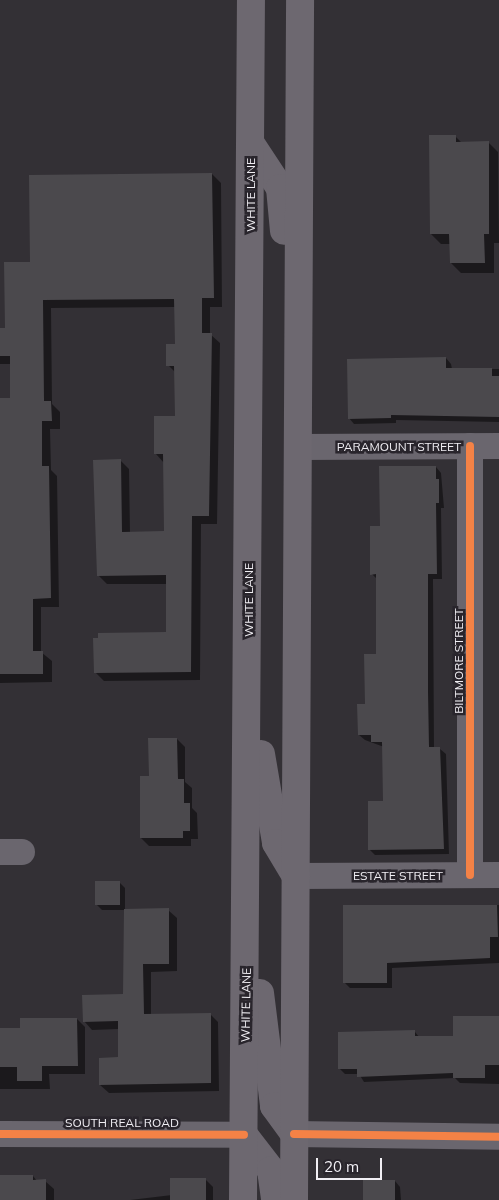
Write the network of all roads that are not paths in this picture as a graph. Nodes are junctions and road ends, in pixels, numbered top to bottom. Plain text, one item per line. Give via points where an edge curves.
1 (250, 0) edge
2 (300, 0) edge
3 (250, 144) junction
4 (299, 367) junction
5 (470, 446) junction
6 (499, 446) edge
7 (299, 447) junction
8 (249, 686) junction
9 (470, 875) junction
10 (499, 875) edge
11 (296, 876) junction
12 (247, 897) junction
13 (0, 1134) edge
14 (294, 1134) junction
15 (244, 1135) junction
16 (499, 1137) edge
17 (243, 1200) edge
18 (275, 1200) edge
19 (294, 1200) edge

1 - 3 main road, WHITE LANE
2 - 4 main road
3 - 4 main road via 280,188
3 - 8 main road, WHITE LANE
4 - 7 main road
5 - 6 street, PARAMOUNT STREET
5 - 7 street, PARAMOUNT STREET
5 - 9 street, BILTMORE STREET
7 - 11 main road
8 - 11 main road via 276,843
8 - 12 main road, WHITE LANE
9 - 10 street, ESTATE STREET
9 - 11 street, ESTATE STREET
11 - 14 main road
12 - 14 main road via 274,1106
12 - 15 main road, WHITE LANE
13 - 15 street, SOUTH REAL ROAD
14 - 16 street
14 - 19 main road
15 - 17 main road, WHITE LANE
15 - 18 main road via 272,1170

